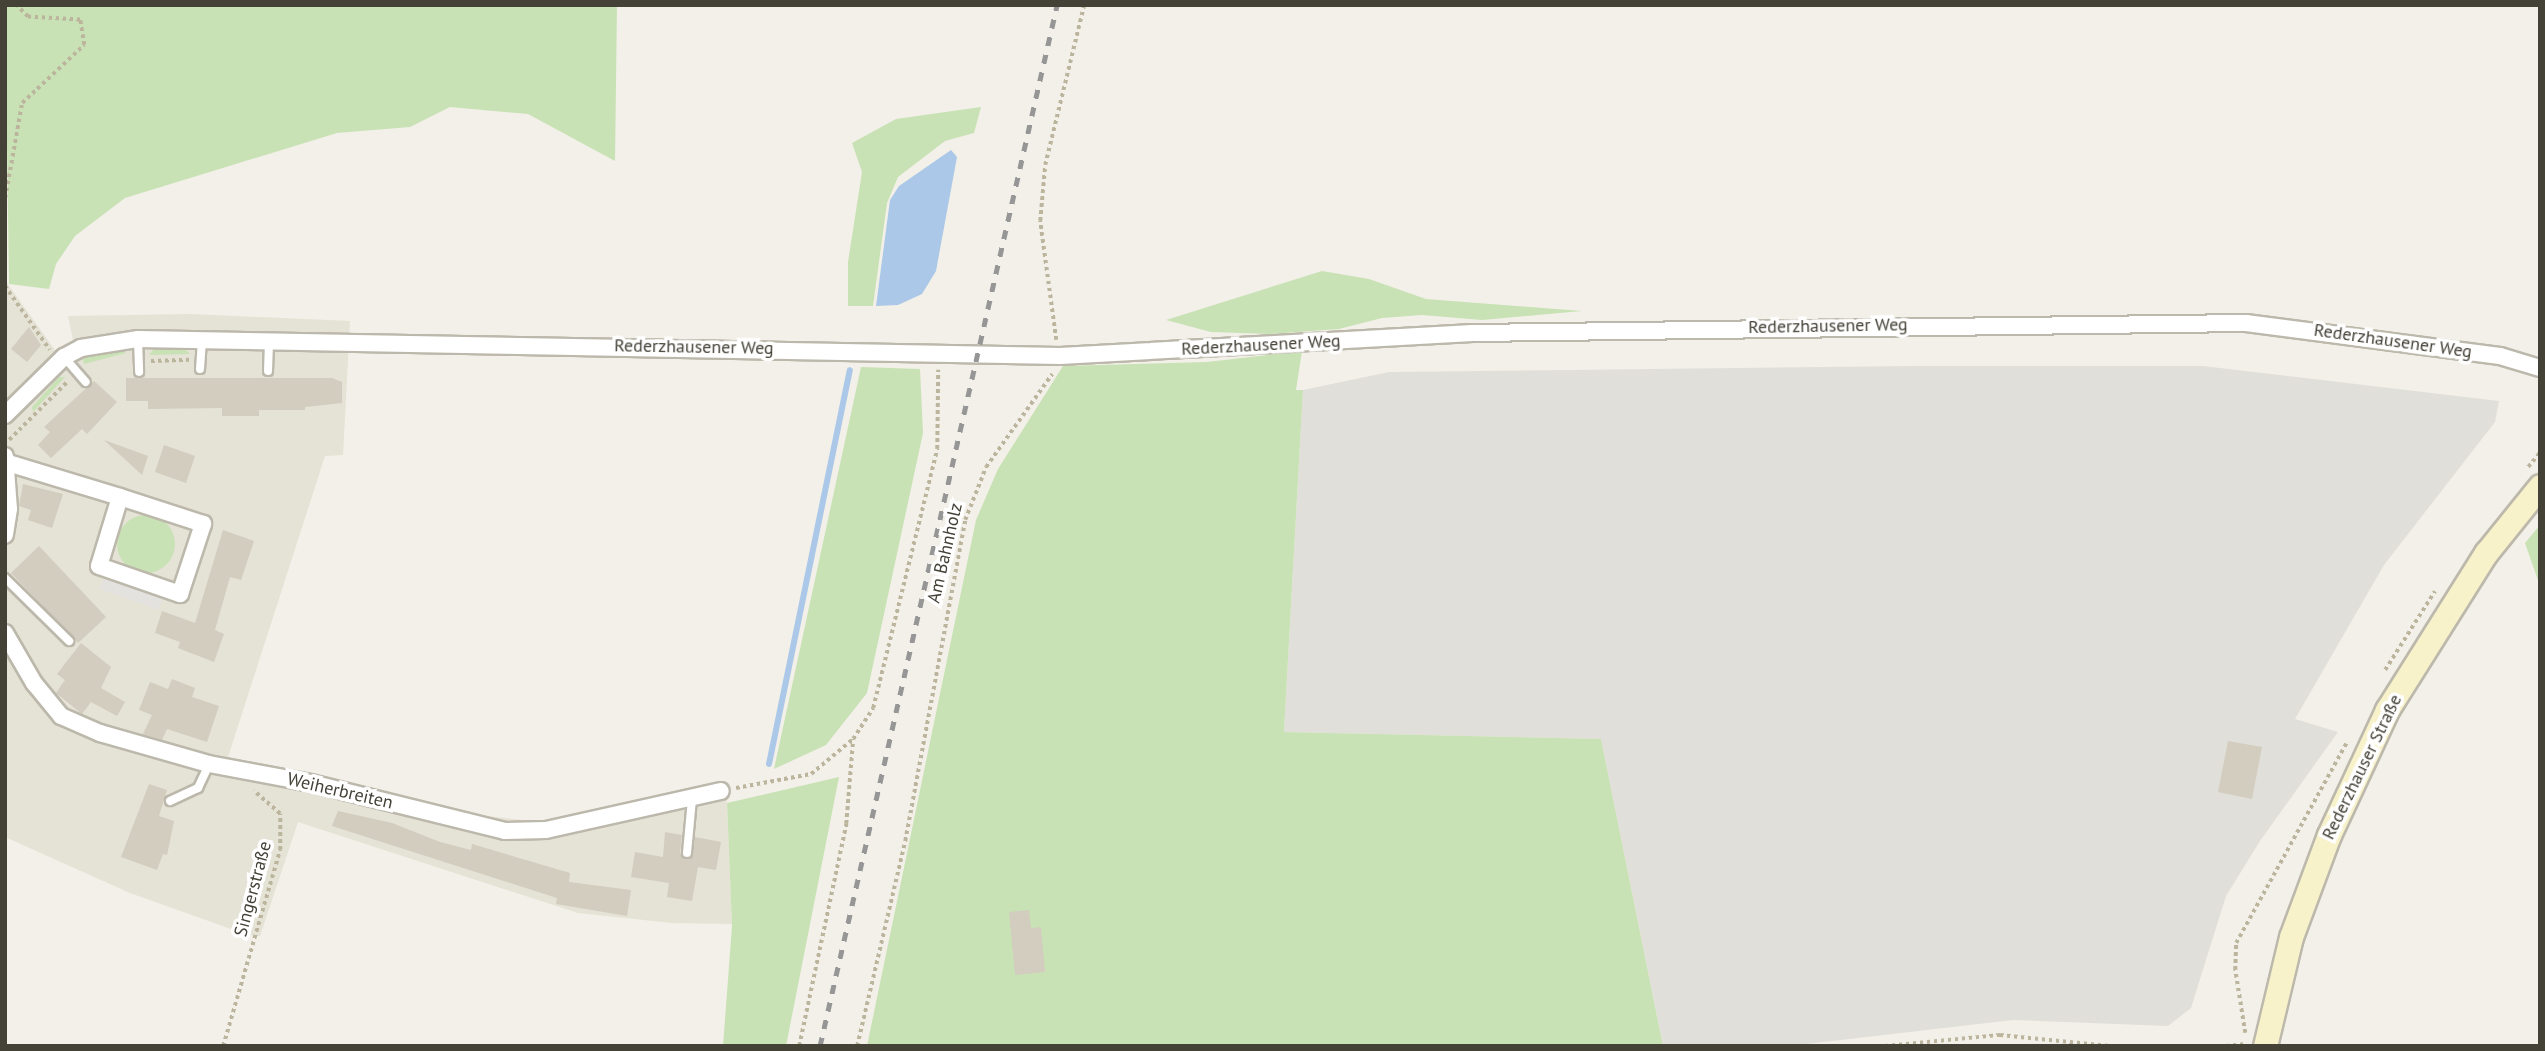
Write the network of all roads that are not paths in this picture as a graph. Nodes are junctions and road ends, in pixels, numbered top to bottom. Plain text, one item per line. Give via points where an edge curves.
1 (138, 339) junction
2 (202, 339) junction
3 (269, 341) junction
4 (58, 354) junction
5 (200, 364) road end
6 (2540, 368) edge
7 (268, 371) dead end
8 (139, 372) dead end
9 (86, 382) dead end
10 (5, 415) edge
11 (6, 460) edge
12 (2540, 486) edge
13 (120, 497) junction
14 (5, 534) edge
15 (5, 578) edge
16 (5, 633) edge
17 (69, 641) dead end
18 (209, 764) junction
19 (721, 791) road end
20 (692, 799) junction
21 (170, 801) dead end
22 (687, 853) dead end
23 (2259, 1044) edge

1 - 2 street, Rederzhausener Weg
1 - 4 street, Rederzhausener Weg
1 - 8 lane
2 - 3 street, Rederzhausener Weg
2 - 5 lane
3 - 6 street, Rederzhausener Weg via 1060,356 1472,333 2246,323 2500,356
3 - 7 lane
4 - 9 lane
4 - 10 street, Rederzhausener Weg
11 - 13 street
11 - 14 street
12 - 23 main road, Rederzhauser Straße via 2486,553 2387,710 2329,835 2291,937
13 - 13 street via 203,524 180,594 99,566
15 - 17 lane
16 - 18 street, Weiherbreiten via 34,683 61,716 100,733
18 - 20 street, Weiherbreiten via 311,783 505,831 546,830
18 - 21 lane via 198,788
19 - 20 street, Weiherbreiten
20 - 22 lane

